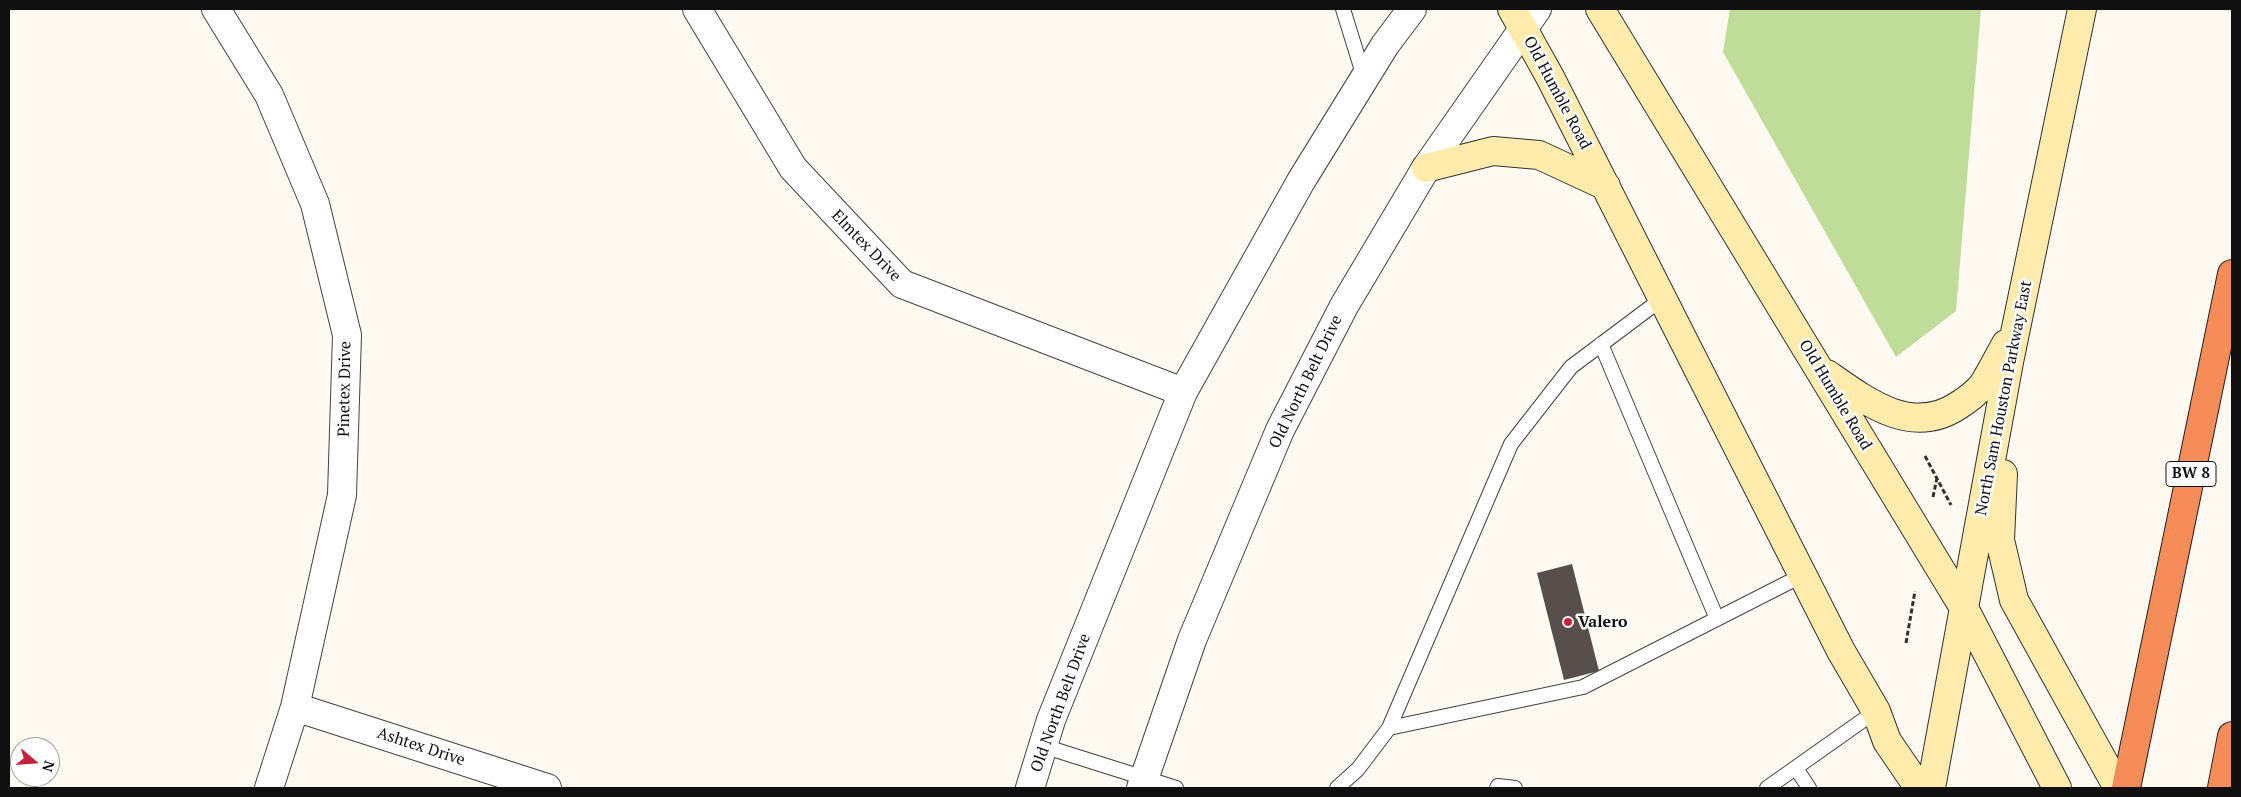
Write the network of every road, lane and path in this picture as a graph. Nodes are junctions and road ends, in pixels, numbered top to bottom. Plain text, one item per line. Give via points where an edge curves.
1 (216, 9) edge
2 (697, 9) edge
3 (1343, 9) edge
4 (1412, 9) edge
5 (1600, 9) edge
6 (2082, 9) edge
7 (1524, 15) edge
8 (1364, 79) junction
9 (1426, 168) junction
10 (1606, 186) junction
11 (2232, 274) edge
12 (1663, 298) junction
13 (2018, 324) junction
14 (1601, 344) junction
15 (2009, 362) junction
16 (1820, 369) junction
17 (1183, 392) junction
18 (1925, 456) dead end
19 (1937, 478) junction
20 (1932, 502) dead end
21 (1951, 505) dead end
22 (1803, 575) junction
23 (1915, 591) dead end
24 (1964, 608) junction
25 (1717, 618) junction
26 (1906, 643) dead end
27 (295, 707) junction
28 (1876, 711) junction
29 (1389, 728) junction
30 (2232, 736) edge
31 (1043, 746) junction
32 (1796, 768) junction
33 (1143, 783) edge
34 (268, 788) edge
35 (547, 788) edge
36 (1030, 788) edge
37 (1176, 788) edge
38 (1337, 788) edge
39 (1497, 788) edge
40 (1515, 788) edge
41 (1766, 788) edge
42 (1809, 788) edge
43 (1919, 788) edge
44 (1931, 788) edge
45 (2057, 788) edge
46 (2118, 788) edge
47 (2126, 788) edge
48 (2222, 788) edge

1 - 27 street, Pinetex Drive via 269,95 315,204 347,335 342,495
2 - 17 street, Elmtex Drive via 793,168 902,284
3 - 8 lane
4 - 8 street, Old North Belt Drive
5 - 16 main road, Old Humble Road
6 - 13 main road, North Sam Houston Parkway East
7 - 9 street, Old North Belt Drive
7 - 10 main road, Old Humble Road
8 - 17 street, Old North Belt Drive via 1301,181
9 - 10 main road via 1493,151 1539,155
9 - 33 street, Old North Belt Drive via 1344,306 1280,430 1192,640
10 - 12 main road, Old Humble Road
11 - 47 highway, BW 8
12 - 14 lane
12 - 22 main road, Old Humble Road
13 - 15 main road, North Sam Houston Parkway East
13 - 16 main road via 1982,386 1946,414 1928,419 1903,416 1870,404
14 - 25 lane
14 - 29 lane via 1571,367 1511,444
15 - 24 main road, North Sam Houston Parkway East
15 - 46 main road via 2000,540 2014,600
16 - 24 main road, Old Humble Road
17 - 31 street, Old North Belt Drive
18 - 19 path
19 - 20 path
19 - 21 path
22 - 25 lane
22 - 28 main road, Old Humble Road
23 - 26 path
24 - 44 main road, North Sam Houston Parkway East
24 - 45 main road, Old Humble Road
25 - 29 lane via 1583,686
27 - 34 street, Pinetex Drive
27 - 35 street, Ashtex Drive
28 - 32 lane
28 - 43 main road, Old Humble Road via 1887,741
29 - 38 lane via 1358,769
30 - 48 highway
31 - 33 lane
31 - 36 street, Old North Belt Drive
32 - 41 lane
32 - 42 lane
33 - 37 lane
39 - 40 lane

